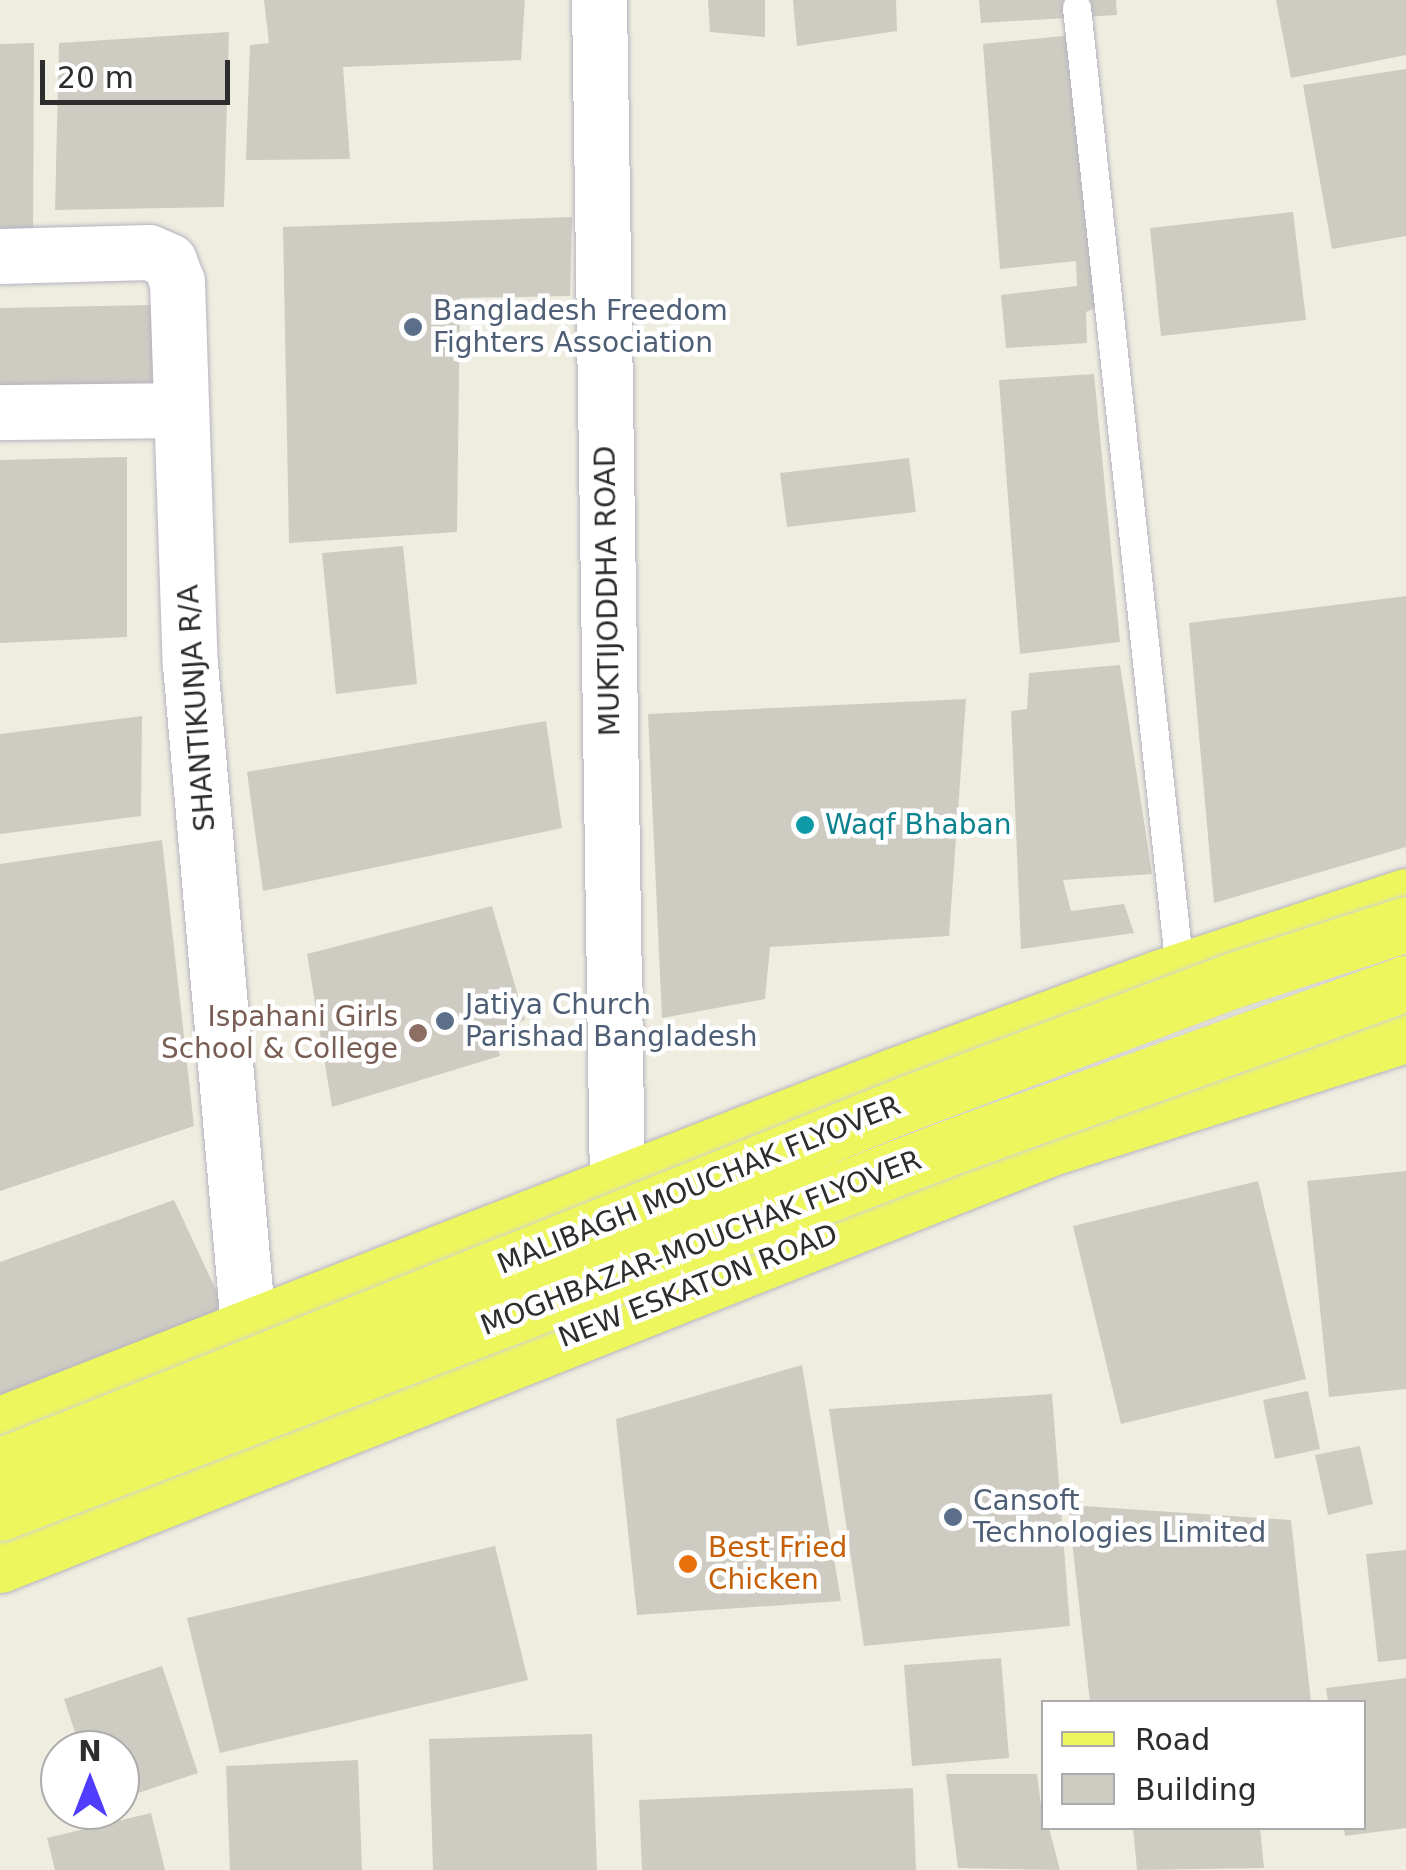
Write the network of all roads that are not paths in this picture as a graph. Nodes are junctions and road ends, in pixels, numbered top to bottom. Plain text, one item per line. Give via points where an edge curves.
1 (599, 0) edge
2 (1076, 8) dead end
3 (0, 256) edge
4 (180, 410) junction
5 (0, 412) edge
6 (1406, 896) edge
7 (1406, 924) edge
8 (1180, 970) junction
9 (1406, 983) edge
10 (1406, 1035) edge
11 (617, 1182) junction
12 (248, 1326) junction
13 (0, 1424) edge
14 (283, 1448) junction
15 (0, 1466) edge
16 (0, 1513) edge
17 (0, 1565) edge

1 - 11 street, MUKTIJODDHA ROAD
2 - 8 lane
3 - 4 street, SHANTIKUNJA R/A via 150,252 169,261 177,282
4 - 5 street
4 - 12 street, SHANTIKUNJA R/A via 190,664
6 - 8 main road
7 - 15 main road, MALIBAGH MOUCHAK FLYOVER, bridge via 1234,980 911,1102
8 - 11 main road
9 - 16 main road, MOGHBAZAR-MOUCHAK FLYOVER, bridge via 956,1145
10 - 14 main road, NEW ESKATON ROAD via 1048,1149
11 - 12 main road
12 - 13 main road
12 - 14 main road
14 - 17 main road, NEW ESKATON ROAD

